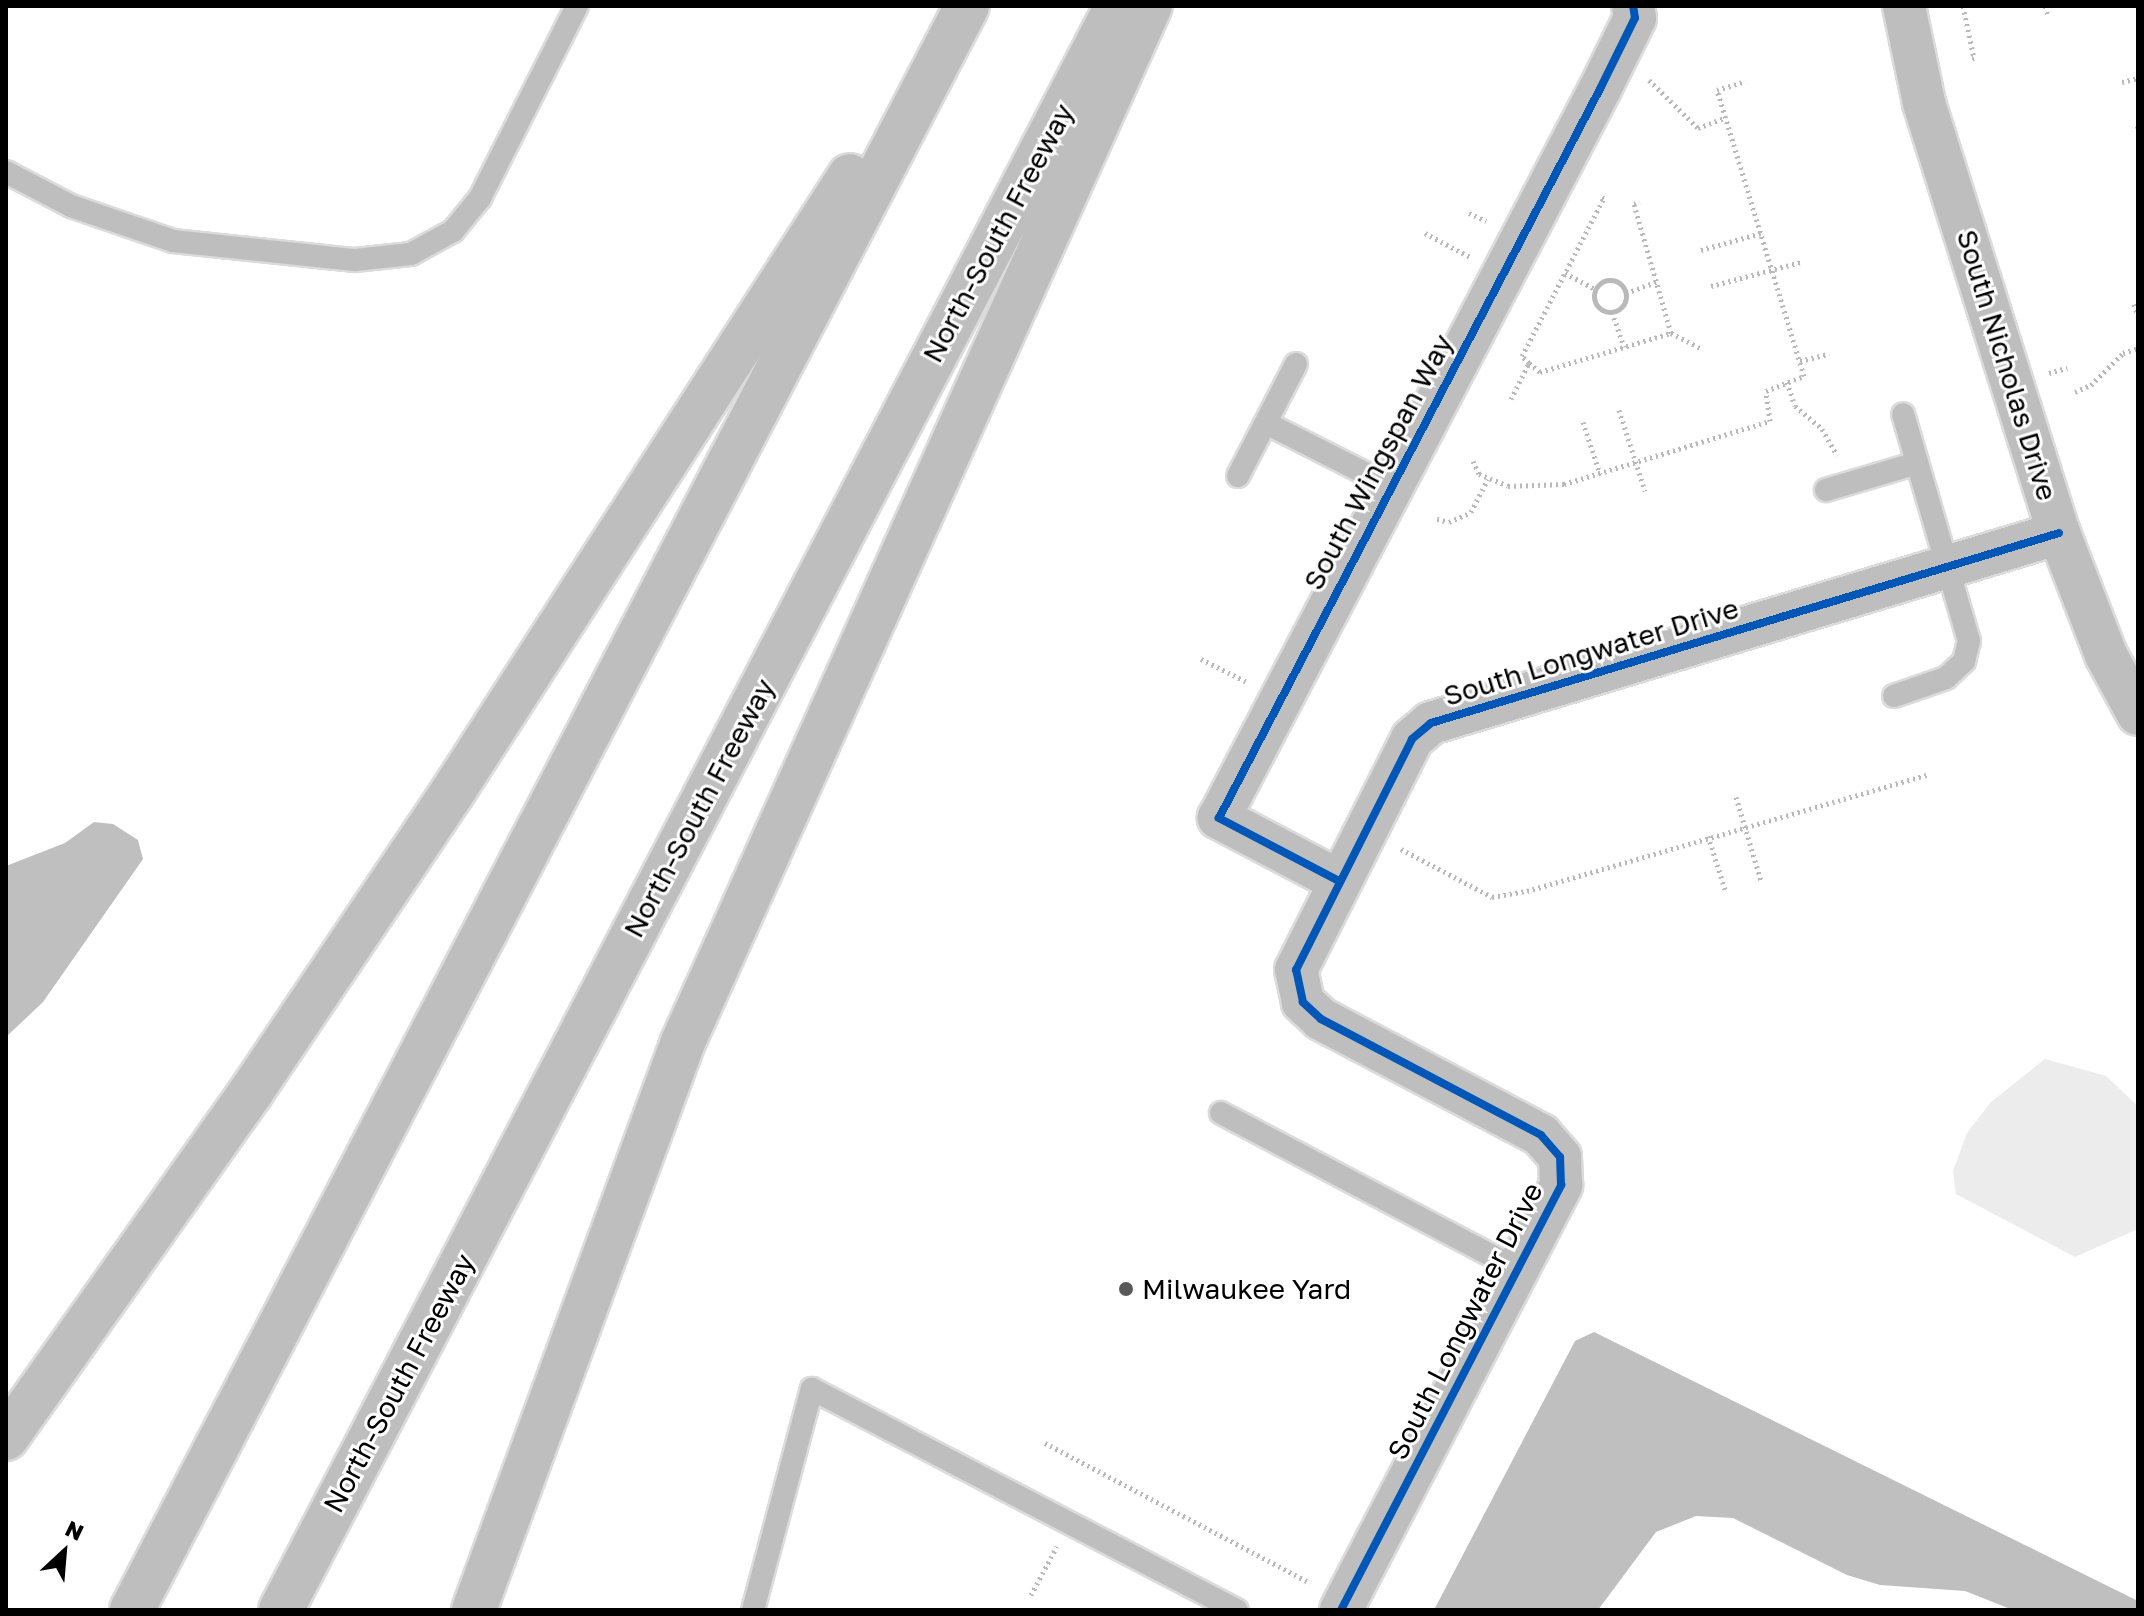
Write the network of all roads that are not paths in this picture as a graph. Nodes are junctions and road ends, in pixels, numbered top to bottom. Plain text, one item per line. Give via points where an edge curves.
1 (577, 6) edge
2 (959, 6) edge
3 (967, 6) edge
4 (1117, 6) edge
5 (1150, 6) edge
6 (1633, 6) edge
7 (1904, 6) edge
8 (6, 172) edge
9 (1296, 364) dead end
10 (1903, 414) dead end
11 (1266, 423) junction
12 (1917, 463) junction
13 (1238, 476) dead end
14 (1390, 486) junction
15 (1826, 490) dead end
16 (2059, 533) junction
17 (1948, 567) junction
18 (1894, 696) dead end
19 (2138, 714) edge
20 (1339, 881) junction
21 (1221, 1113) dead end
22 (1519, 1270) junction
23 (6, 1438) edge
24 (1331, 1593) edge
25 (132, 1610) edge
26 (281, 1610) edge
27 (474, 1610) edge
28 (753, 1610) edge
29 (1237, 1610) edge

1 - 8 lane via 480,198 453,231 411,254 341,259 173,241 71,206
2 - 23 highway via 452,793 251,1092
3 - 25 highway
4 - 26 highway, North-South Freeway
5 - 27 highway via 683,1042
6 - 14 street, South Wingspan Way via 1635,18 1600,89
7 - 16 street, South Nicholas Drive via 1924,103
9 - 11 lane
10 - 12 lane
11 - 13 lane
11 - 14 lane
12 - 15 lane
12 - 17 lane
14 - 20 street, South Wingspan Way via 1219,818
16 - 17 street, South Longwater Drive
16 - 19 street, South Nicholas Drive via 2106,655
17 - 18 lane via 1969,641 1964,661 1946,678
17 - 20 street, South Longwater Drive via 1431,723 1412,739
20 - 22 street, South Longwater Drive via 1296,970 1303,1002 1321,1019 1541,1135 1560,1157 1561,1185
21 - 22 lane
22 - 24 street, South Longwater Drive
28 - 29 lane via 812,1389

